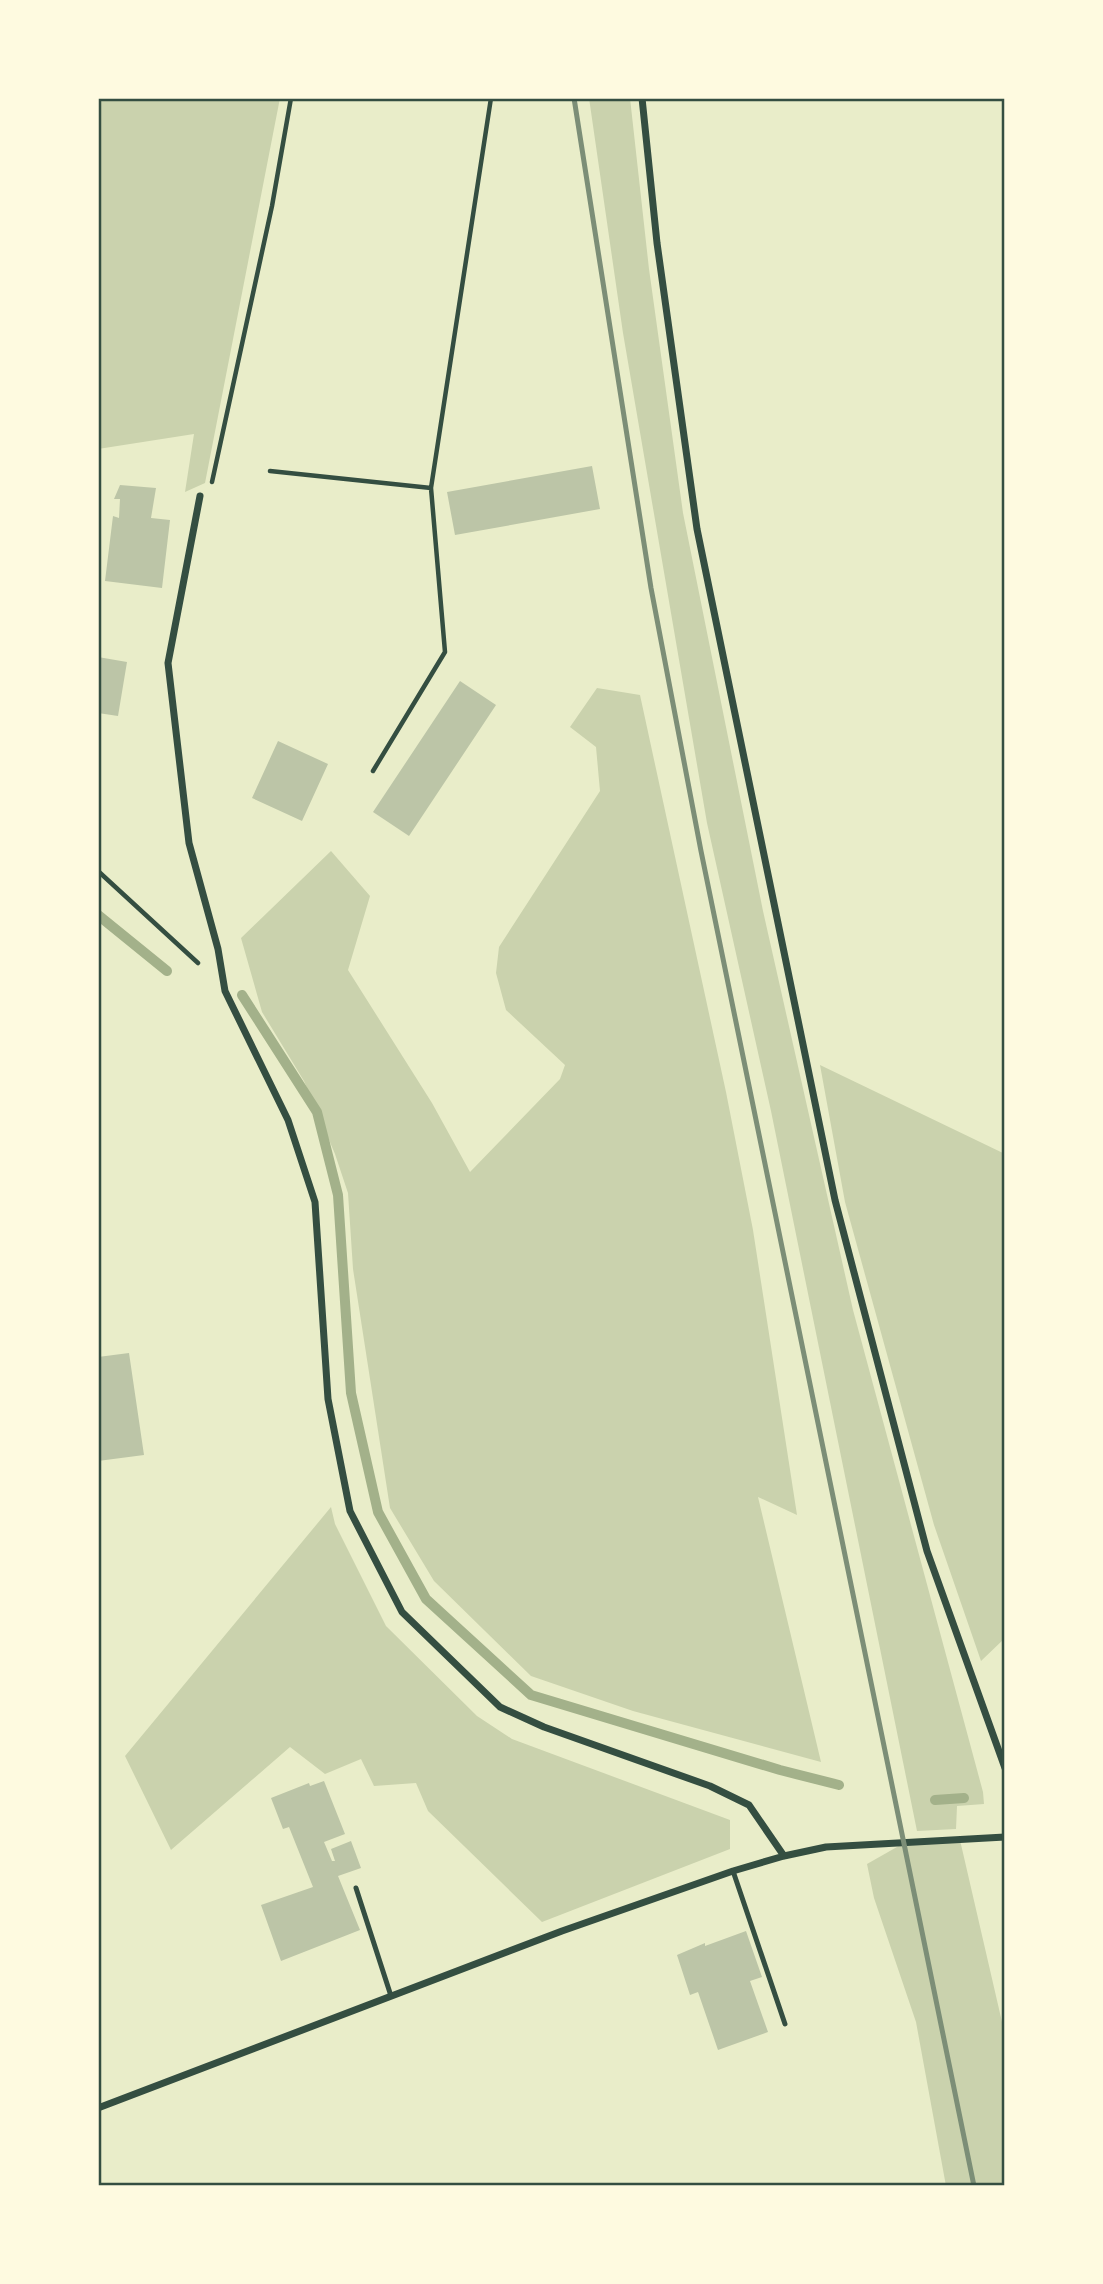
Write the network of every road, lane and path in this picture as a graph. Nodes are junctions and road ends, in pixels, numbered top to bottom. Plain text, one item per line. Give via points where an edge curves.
1 (291, 98) edge
2 (491, 98) edge
3 (642, 98) edge
4 (270, 471) dead end
5 (431, 488) junction
6 (201, 496) joint
7 (373, 771) dead end
8 (98, 871) edge
9 (225, 991) junction
10 (1005, 1768) edge
11 (1005, 1837) edge
12 (784, 1856) junction
13 (733, 1871) junction
14 (356, 1888) dead end
15 (391, 1996) junction
16 (785, 2024) dead end
17 (98, 2108) edge

1 - 6 path via 214,481
2 - 5 path
3 - 10 street via 657,243 697,528 835,1200 928,1551
4 - 5 path
5 - 7 path via 445,652
6 - 9 street via 168,663 189,843
8 - 9 path
9 - 12 street via 288,1120 315,1202 328,1399 349,1511 402,1612 500,1707 749,1805
11 - 12 street via 826,1847
12 - 13 street
13 - 15 street
13 - 16 lane
14 - 15 lane
15 - 17 street

